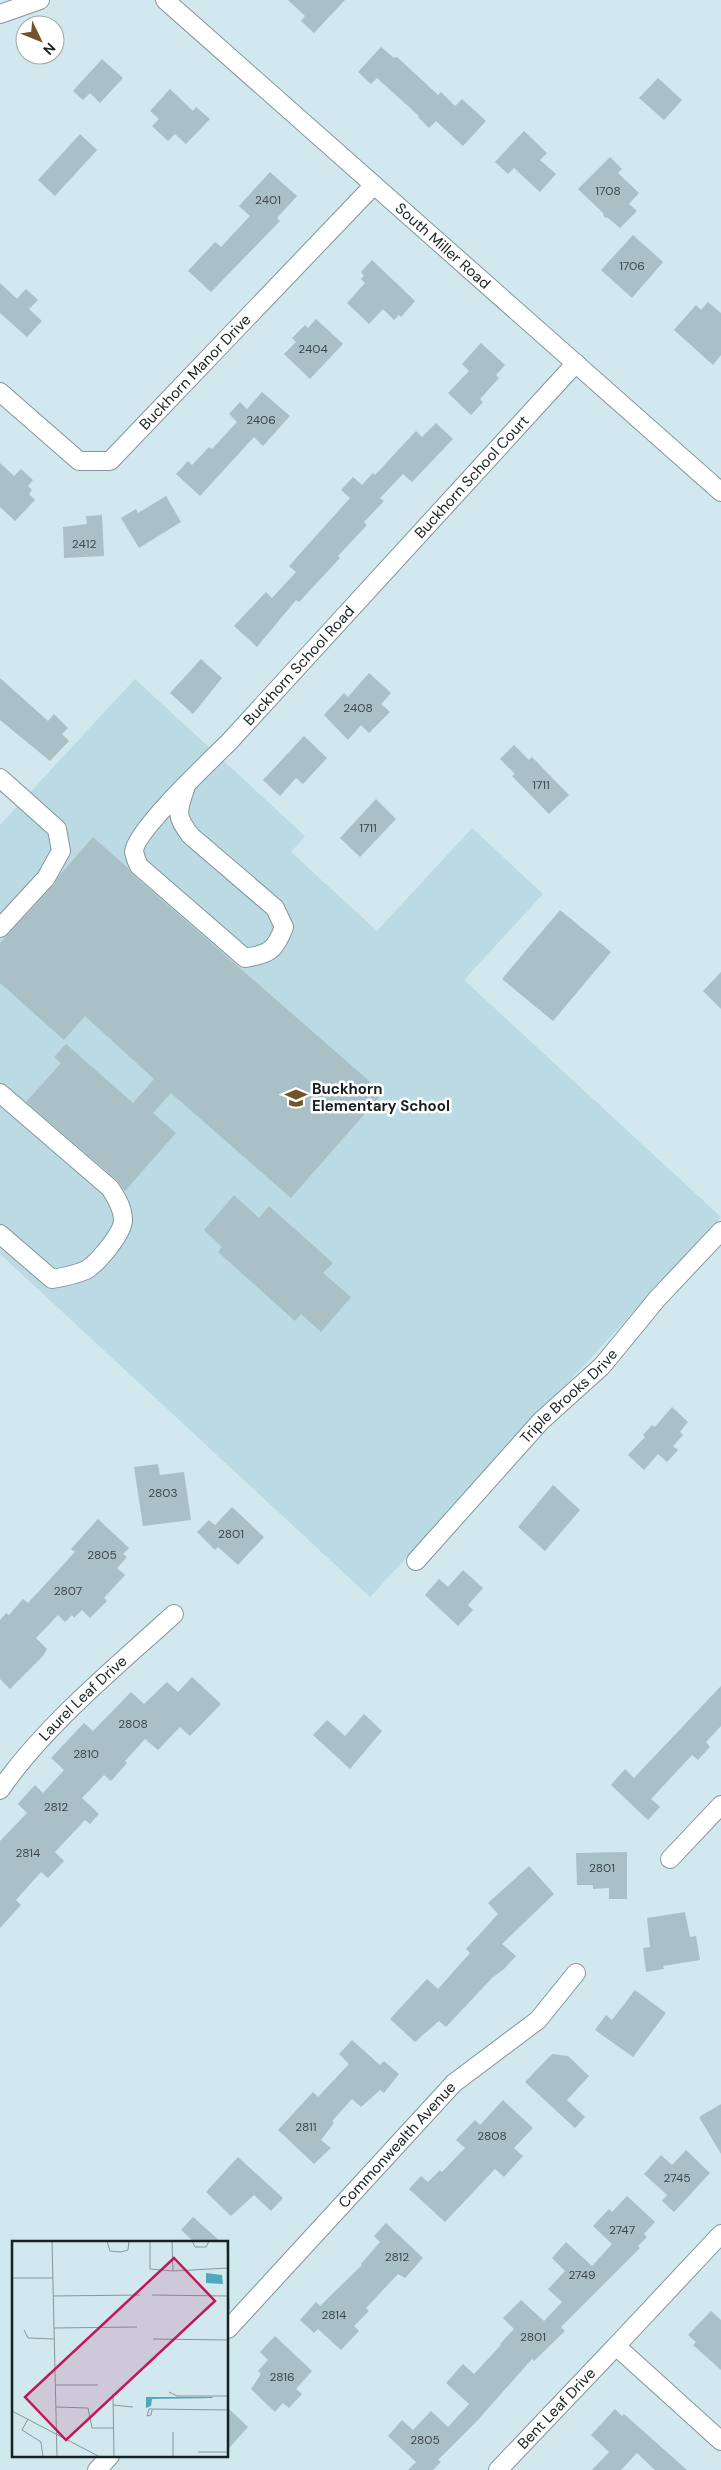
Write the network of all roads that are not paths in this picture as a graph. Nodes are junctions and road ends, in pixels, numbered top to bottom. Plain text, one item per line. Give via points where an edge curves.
1 (40, 0) edge
2 (165, 0) edge
3 (0, 14) edge
4 (374, 185) junction
5 (576, 364) junction
6 (0, 392) edge
7 (721, 492) edge
8 (369, 589) joint
9 (0, 778) edge
10 (186, 786) junction
11 (0, 928) edge
12 (0, 1093) edge
13 (721, 1230) edge
14 (0, 1234) edge
15 (416, 1561) dead end
16 (174, 1614) dead end
17 (0, 1790) edge
18 (721, 1805) edge
19 (670, 1859) dead end
20 (576, 1973) dead end
21 (721, 2234) edge
22 (229, 2328) edge
23 (616, 2346) junction
24 (721, 2442) edge
25 (108, 2458) edge
26 (97, 2470) edge
27 (498, 2470) edge

1 - 3 street
2 - 4 street, South Miller Road
4 - 5 street, South Miller Road
4 - 6 street, Buckhorn Manor Drive via 110,461 79,461
5 - 7 street, South Miller Road
5 - 8 street, Buckhorn School Court
8 - 10 street, Buckhorn School Road
9 - 11 street via 57,829 61,851 46,878
10 - 10 street, Buckhorn School Road via 142,832 134,851 138,866 245,958 266,954 278,943 284,927 275,908 191,836 181,823 178,812
12 - 14 street via 110,1188 120,1204 123,1221 114,1241 88,1269 52,1279
13 - 15 street, Triple Brooks Drive via 657,1299 602,1366 541,1421
16 - 17 street, Laurel Leaf Drive via 108,1673 20,1761
18 - 19 street
20 - 22 street, Commonwealth Avenue via 538,2020 454,2083
21 - 23 street, Bent Leaf Drive
23 - 24 street
23 - 27 street, Bent Leaf Drive
25 - 26 street

